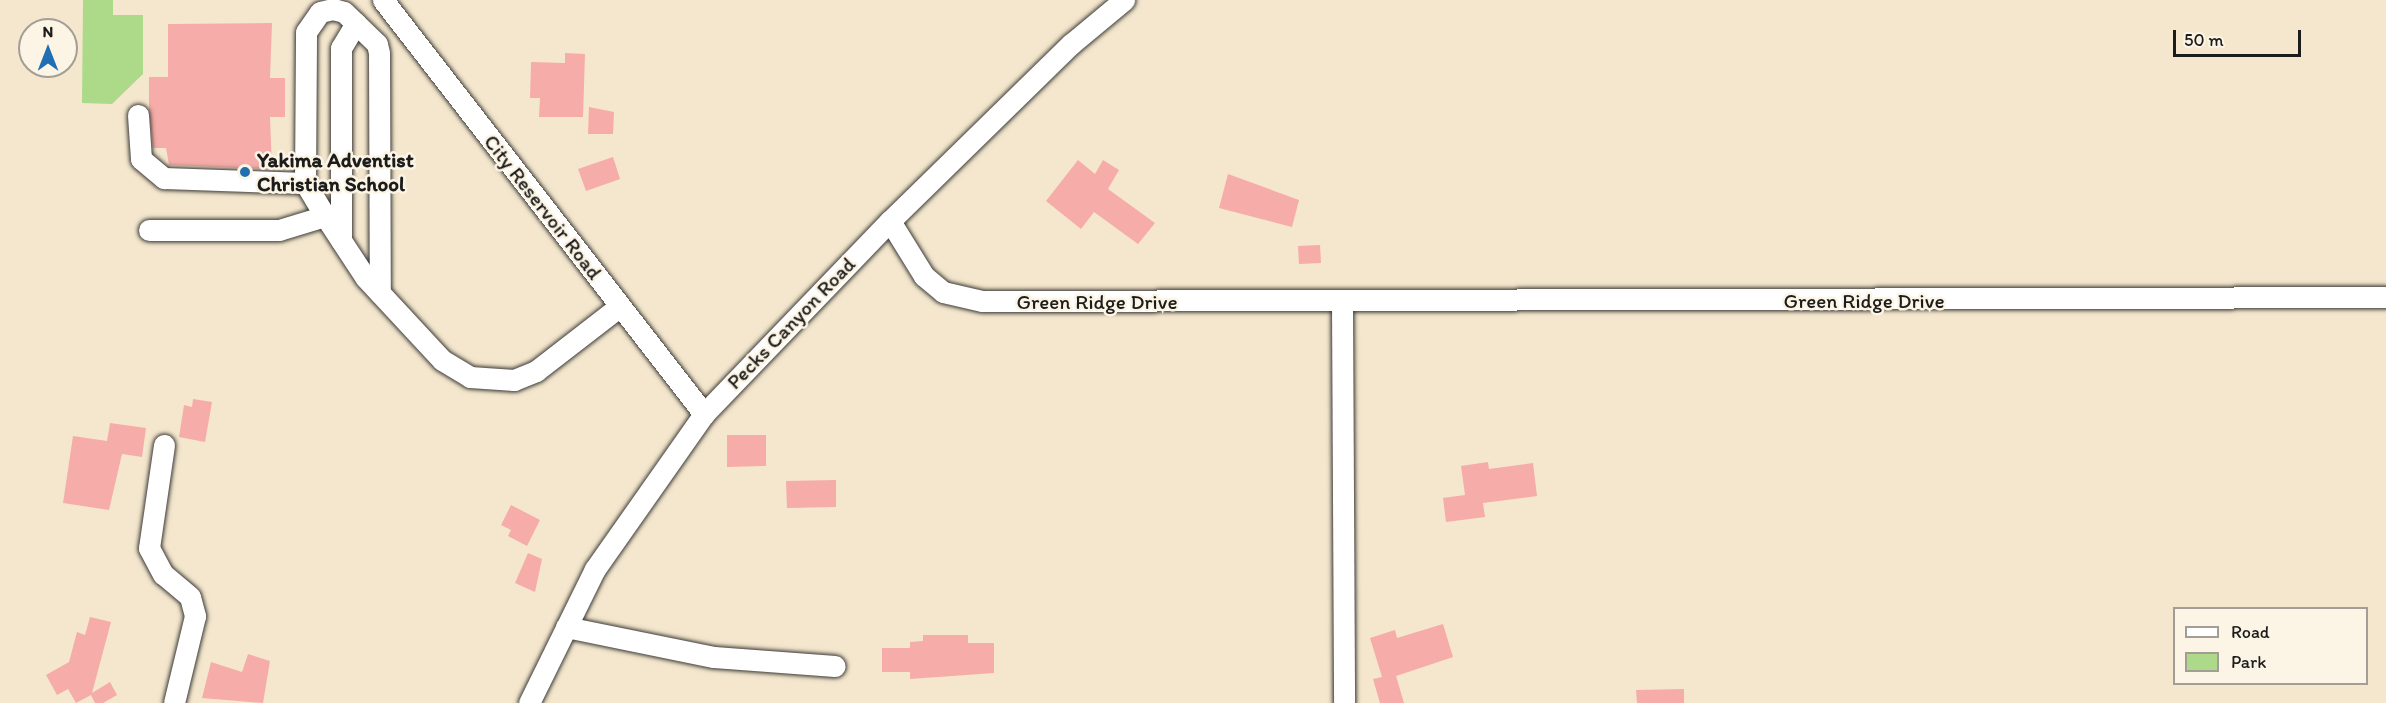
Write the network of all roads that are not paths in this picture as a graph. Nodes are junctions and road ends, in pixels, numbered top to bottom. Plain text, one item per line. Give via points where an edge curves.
1 (383, 0) edge
2 (1124, 0) edge
3 (356, 23) junction
4 (138, 115) dead end
5 (305, 183) junction
6 (325, 216) junction
7 (890, 221) junction
8 (149, 230) dead end
9 (341, 240) junction
10 (380, 293) junction
11 (2386, 297) edge
12 (1342, 304) junction
13 (620, 306) junction
14 (704, 414) junction
15 (164, 445) dead end
16 (566, 627) junction
17 (835, 666) dead end
18 (174, 703) edge
19 (529, 703) edge
20 (1344, 703) edge

1 - 13 street, City Reservoir Road
2 - 7 street, Pecks Canyon Road via 1071,44
3 - 5 street via 333,9 320,12 306,32
3 - 9 street via 341,48
3 - 10 street via 379,53
4 - 5 street via 141,159 164,178
5 - 6 street
6 - 8 street via 279,230
6 - 9 street
7 - 12 street, Green Ridge Drive via 924,276 956,297
7 - 14 street, Pecks Canyon Road
9 - 10 street
10 - 13 street via 442,360 470,377 498,381 536,371
11 - 12 street, Green Ridge Drive
12 - 20 street
13 - 14 street, City Reservoir Road
14 - 16 street, Pecks Canyon Road via 594,569
15 - 18 street via 150,548 164,574 190,597 195,616
16 - 17 street via 714,657
16 - 19 street, Pecks Canyon Road

